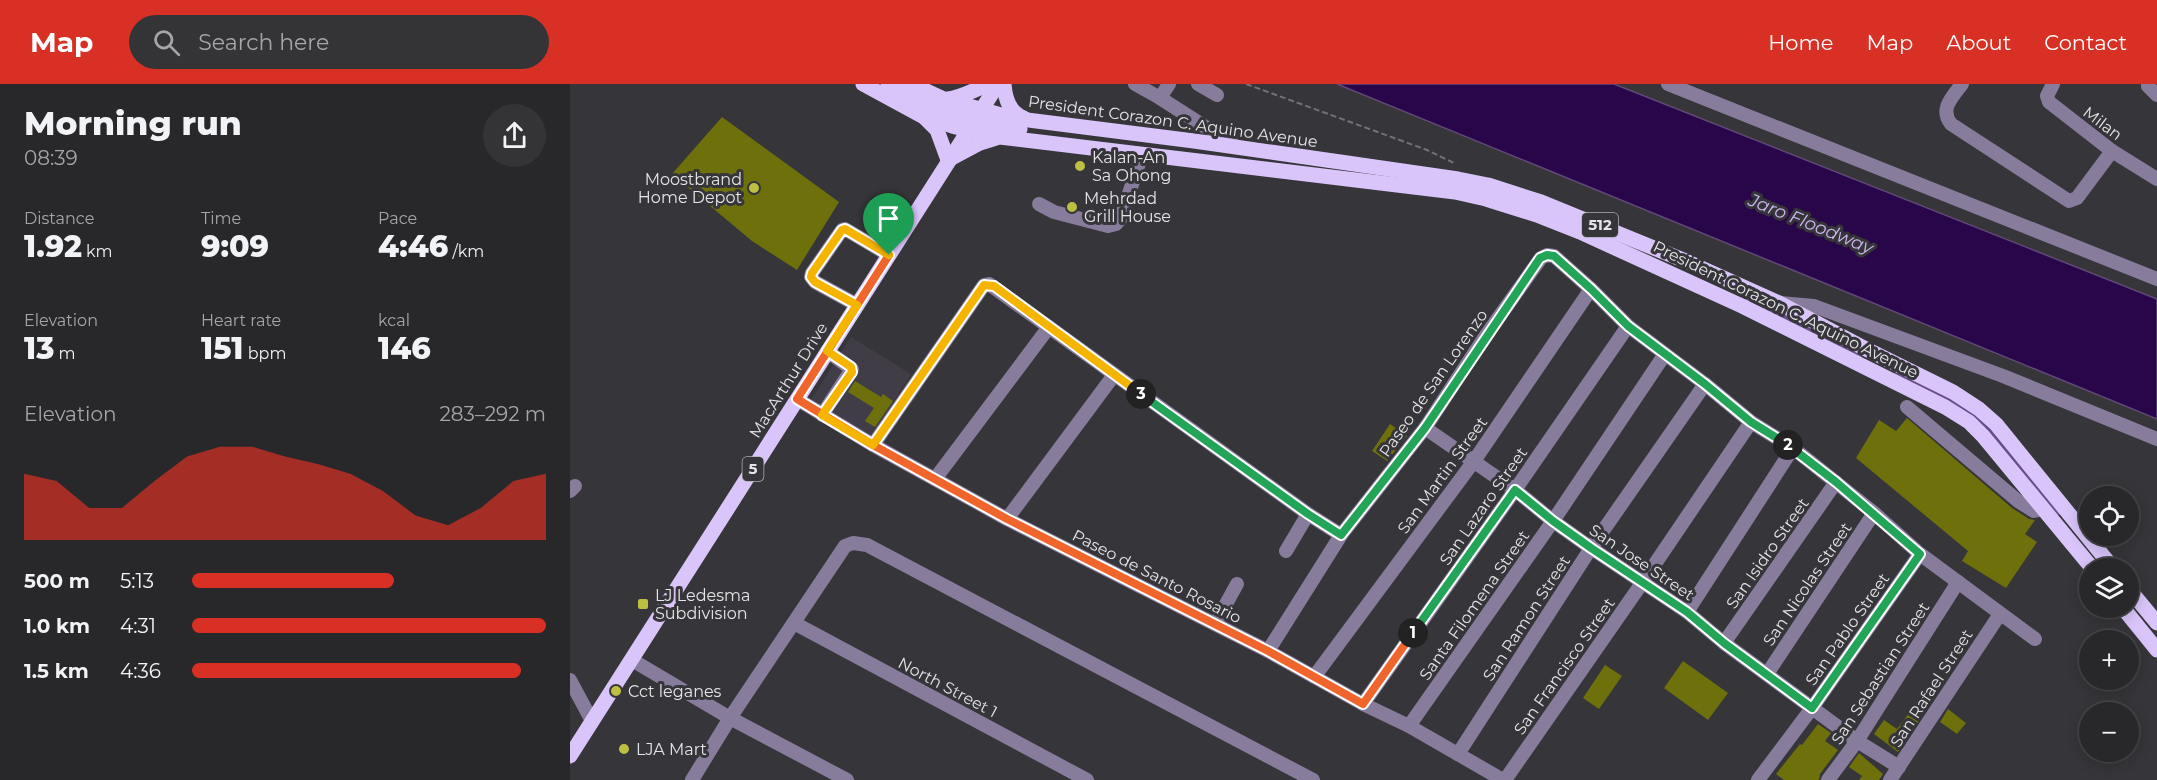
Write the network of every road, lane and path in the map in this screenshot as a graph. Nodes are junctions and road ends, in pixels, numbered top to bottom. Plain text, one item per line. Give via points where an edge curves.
1 (863, 84) edge
2 (888, 84) edge
3 (910, 84) edge
4 (993, 84) edge
5 (998, 84) edge
6 (1004, 84) edge
7 (1135, 84) edge
8 (1169, 84) edge
9 (1198, 84) edge
10 (1246, 84) edge
11 (1668, 84) edge
12 (1962, 84) edge
13 (2053, 84) edge
14 (2149, 84) edge
15 (1217, 95) dead end
16 (2157, 95) edge
17 (1160, 98) junction
18 (944, 99) junction
19 (982, 109) junction
20 (922, 116) junction
21 (1033, 120) junction
22 (968, 130) junction
23 (1006, 138) junction
24 (1238, 148) junction
25 (2112, 151) junction
26 (1142, 154) junction
27 (948, 160) junction
28 (1458, 166) dead end
29 (1400, 178) junction
30 (2157, 178) edge
31 (1039, 204) dead end
32 (889, 255) junction
33 (2157, 279) edge
34 (1591, 289) junction
35 (1750, 292) junction
36 (1778, 302) junction
37 (857, 305) junction
38 (1742, 306) junction
39 (1628, 326) junction
40 (1048, 327) junction
41 (1860, 346) junction
42 (827, 351) junction
43 (1665, 354) junction
44 (1853, 362) junction
45 (1903, 367) junction
46 (1114, 375) junction
47 (1894, 382) junction
48 (1705, 384) junction
49 (797, 399) junction
50 (1907, 407) dead end
51 (822, 415) junction
52 (1751, 422) junction
53 (1425, 428) junction
54 (2157, 439) edge
55 (873, 445) junction
56 (1793, 448) junction
57 (1474, 460) junction
58 (935, 479) junction
59 (1836, 482) junction
60 (1515, 490) junction
61 (2064, 507) junction
62 (1874, 513) junction
63 (2047, 513) junction
64 (1308, 514) junction
65 (1007, 519) junction
66 (1553, 521) junction
67 (2079, 526) edge
68 (1341, 535) junction
69 (2079, 538) edge
70 (2095, 546) edge
71 (1591, 548) junction
72 (2076, 549) junction
73 (1286, 551) dead end
74 (1920, 554) junction
75 (2084, 558) edge
76 (2105, 558) edge
77 (1958, 582) junction
78 (1642, 583) junction
79 (1238, 584) dead end
80 (2139, 601) edge
81 (1687, 612) junction
82 (2000, 614) junction
83 (2131, 618) edge
84 (794, 623) junction
85 (2157, 623) edge
86 (1215, 624) junction
87 (2035, 639) dead end
88 (1724, 643) junction
89 (2157, 650) edge
90 (1268, 651) junction
91 (632, 660) junction
92 (1767, 674) junction
93 (1314, 677) junction
94 (570, 680) edge
95 (1363, 704) junction
96 (1812, 708) junction
97 (729, 718) junction
98 (592, 722) junction
99 (1409, 726) junction
100 (1857, 741) junction
101 (1458, 754) junction
102 (570, 756) edge
103 (1899, 767) junction
104 (693, 780) edge
105 (847, 780) edge
106 (1087, 780) edge
107 (1313, 780) edge
108 (1504, 780) edge
109 (1758, 780) edge
110 (1828, 780) edge
111 (1890, 780) edge

1 - 20 main road, President Corazon C. Aquino Avenue
2 - 29 main road, President Corazon C. Aquino Avenue / 512 via 934,108 984,123
3 - 18 main road, President Corazon C. Aquino Avenue
4 - 18 main road via 961,98
5 - 19 main road, MacArthur Drive / 5
6 - 21 main road via 1010,108 1018,116
7 - 17 street
8 - 17 street
9 - 15 street
10 - 28 path via 1427,150
11 - 33 street
12 - 25 street via 1947,104 1951,124 2069,201 2077,198
13 - 25 street, Milan via 2047,96 2049,102
14 - 16 street
17 - 24 street
18 - 19 main road, President Corazon C. Aquino Avenue
19 - 21 main road, President Corazon C. Aquino Avenue / 512
19 - 22 main road, MacArthur Drive / 5
20 - 22 main road, President Corazon C. Aquino Avenue
20 - 27 main road via 937,130
21 - 24 main road, President Corazon C. Aquino Avenue / 512
22 - 23 main road, President Corazon C. Aquino Avenue / 512
22 - 27 main road, MacArthur Drive / 5
23 - 26 main road, President Corazon C. Aquino Avenue / 512
23 - 27 main road via 980,143
24 - 29 main road, President Corazon C. Aquino Avenue / 512
25 - 30 street, Milan
26 - 29 main road, President Corazon C. Aquino Avenue / 512
26 - 31 street via 1116,224 1108,226
27 - 32 main road, MacArthur Drive / 5
29 - 35 main road, President Corazon C. Aquino Avenue / 512 via 1482,184 1540,202
29 - 38 main road, President Corazon C. Aquino Avenue / 512 via 1537,214
32 - 37 main road, MacArthur Drive / 5
32 - 37 street via 845,229 812,273 815,282
34 - 39 street
34 - 53 street, Paseo de San Lorenzo via 1554,256 1540,258
34 - 57 street, San Martin Street
35 - 36 main road, President Corazon C. Aquino Avenue / 512
35 - 38 main road via 1740,293 1738,300
36 - 41 main road, President Corazon C. Aquino Avenue / 512
36 - 54 street via 1814,306 2003,376
37 - 42 main road, MacArthur Drive / 5
38 - 44 main road, President Corazon C. Aquino Avenue / 512
39 - 43 street
39 - 60 street, San Lazaro Street
40 - 46 street
40 - 55 street via 994,286 984,285
40 - 58 street
41 - 44 main road via 1865,351 1864,358
41 - 45 main road, President Corazon C. Aquino Avenue / 512
42 - 49 main road, MacArthur Drive / 5
42 - 51 street via 852,369
43 - 48 street
43 - 66 street, Santa Filomena Street
44 - 47 main road, President Corazon C. Aquino Avenue / 512
45 - 47 main road via 1892,370
45 - 61 main road, President Corazon C. Aquino Avenue / 512 via 1979,409 1996,424
46 - 64 street
46 - 65 street
47 - 63 main road, President Corazon C. Aquino Avenue / 512 via 1969,422
48 - 52 street
48 - 71 street, San Ramon Street
49 - 51 street, Paseo de Santo Rosario
49 - 91 main road, MacArthur Drive / 5
50 - 63 street via 2018,501 2034,511
51 - 55 street, Paseo de Santo Rosario
52 - 56 street
52 - 78 street, San Francisco Street
53 - 57 street, San Jose Street
53 - 68 street, Paseo de San Lorenzo
55 - 58 street, Paseo de Santo Rosario
56 - 59 street
56 - 81 street
57 - 60 street, San Jose Street
57 - 93 street, San Martin Street
58 - 65 street, Paseo de Santo Rosario
59 - 62 street
59 - 88 street, San Isidro Street
60 - 66 street, San Jose Street
60 - 95 street, San Lazaro Street
61 - 63 main road via 2062,518 2056,520
61 - 67 main road, President Corazon C. Aquino Avenue / 512
62 - 74 street
62 - 92 street, San Nicolas Street
63 - 72 main road, President Corazon C. Aquino Avenue / 512
64 - 68 street
64 - 73 street
65 - 86 street, Paseo de Santo Rosario
66 - 71 street, San Jose Street
66 - 99 street, Santa Filomena Street
68 - 90 street, Paseo de San Lorenzo
69 - 72 main road
70 - 76 main road, President Corazon C. Aquino Avenue / 512
71 - 78 street, San Jose Street
71 - 101 street, San Ramon Street
72 - 75 main road, President Corazon C. Aquino Avenue / 512
74 - 77 street
74 - 96 street, San Pablo Street
77 - 82 street
77 - 100 street, San Sebastian Street
78 - 81 street, San Jose Street
78 - 108 street, San Francisco Street
79 - 86 street
80 - 85 main road
81 - 88 street, San Jose Street
82 - 87 street
82 - 103 street, San Rafael Street
83 - 89 main road
84 - 97 street
84 - 106 street, North Street 1
84 - 107 street via 845,546 867,545
86 - 90 street, Paseo de Santo Rosario
88 - 92 street, San Jose Street
90 - 93 street, Paseo de Santo Rosario
91 - 97 street
91 - 98 main road, MacArthur Drive / 5
92 - 96 street, San Jose Street
93 - 95 street, Paseo de Santo Rosario
94 - 98 street
95 - 99 street, Paseo de Santo Rosario
96 - 100 street, San Jose Street
96 - 109 street, San Pablo Street
97 - 104 street
97 - 105 street
98 - 102 main road, MacArthur Drive / 5
99 - 101 street, Paseo de Santo Rosario
100 - 103 street, San Jose Street
100 - 110 street, San Sebastian Street
101 - 108 street, Paseo de Santo Rosario
103 - 111 street, San Rafael Street

